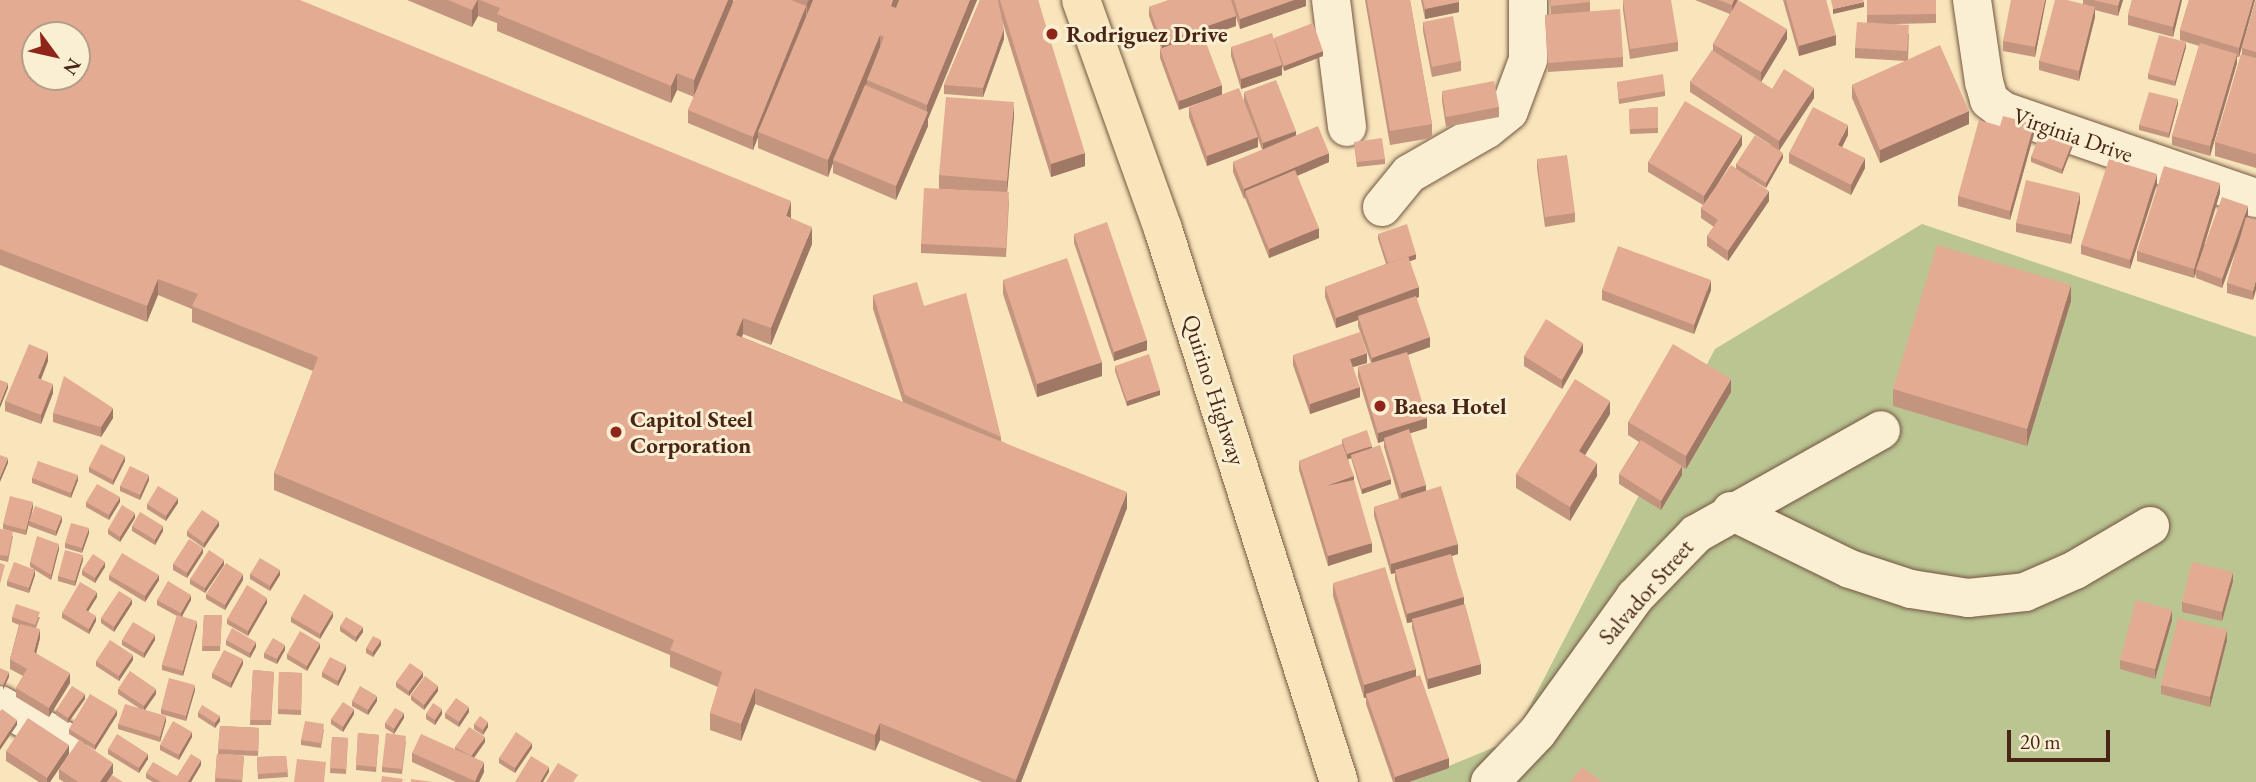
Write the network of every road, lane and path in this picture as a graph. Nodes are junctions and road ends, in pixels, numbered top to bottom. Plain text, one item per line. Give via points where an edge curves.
1 (1081, 0) edge
2 (1331, 0) edge
3 (1528, 0) edge
4 (1972, 0) edge
5 (1347, 127) dead end
6 (2256, 198) edge
7 (1382, 207) dead end
8 (1881, 430) dead end
9 (1731, 511) junction
10 (2150, 526) dead end
11 (0, 705) edge
12 (65, 741) edge
13 (1339, 782) edge
14 (1490, 782) edge

1 - 13 main road, Quirino Highway via 1163,229
2 - 5 street
3 - 7 street via 1528,60 1509,111 1488,130 1409,174
4 - 6 street, Virginia Drive via 1989,100 2003,111
8 - 9 street, Salvador Street
9 - 10 street via 1850,569 1911,589 1968,598 2025,592 2075,570
9 - 14 street, Salvador Street via 1696,534 1635,597 1537,733
11 - 12 street

